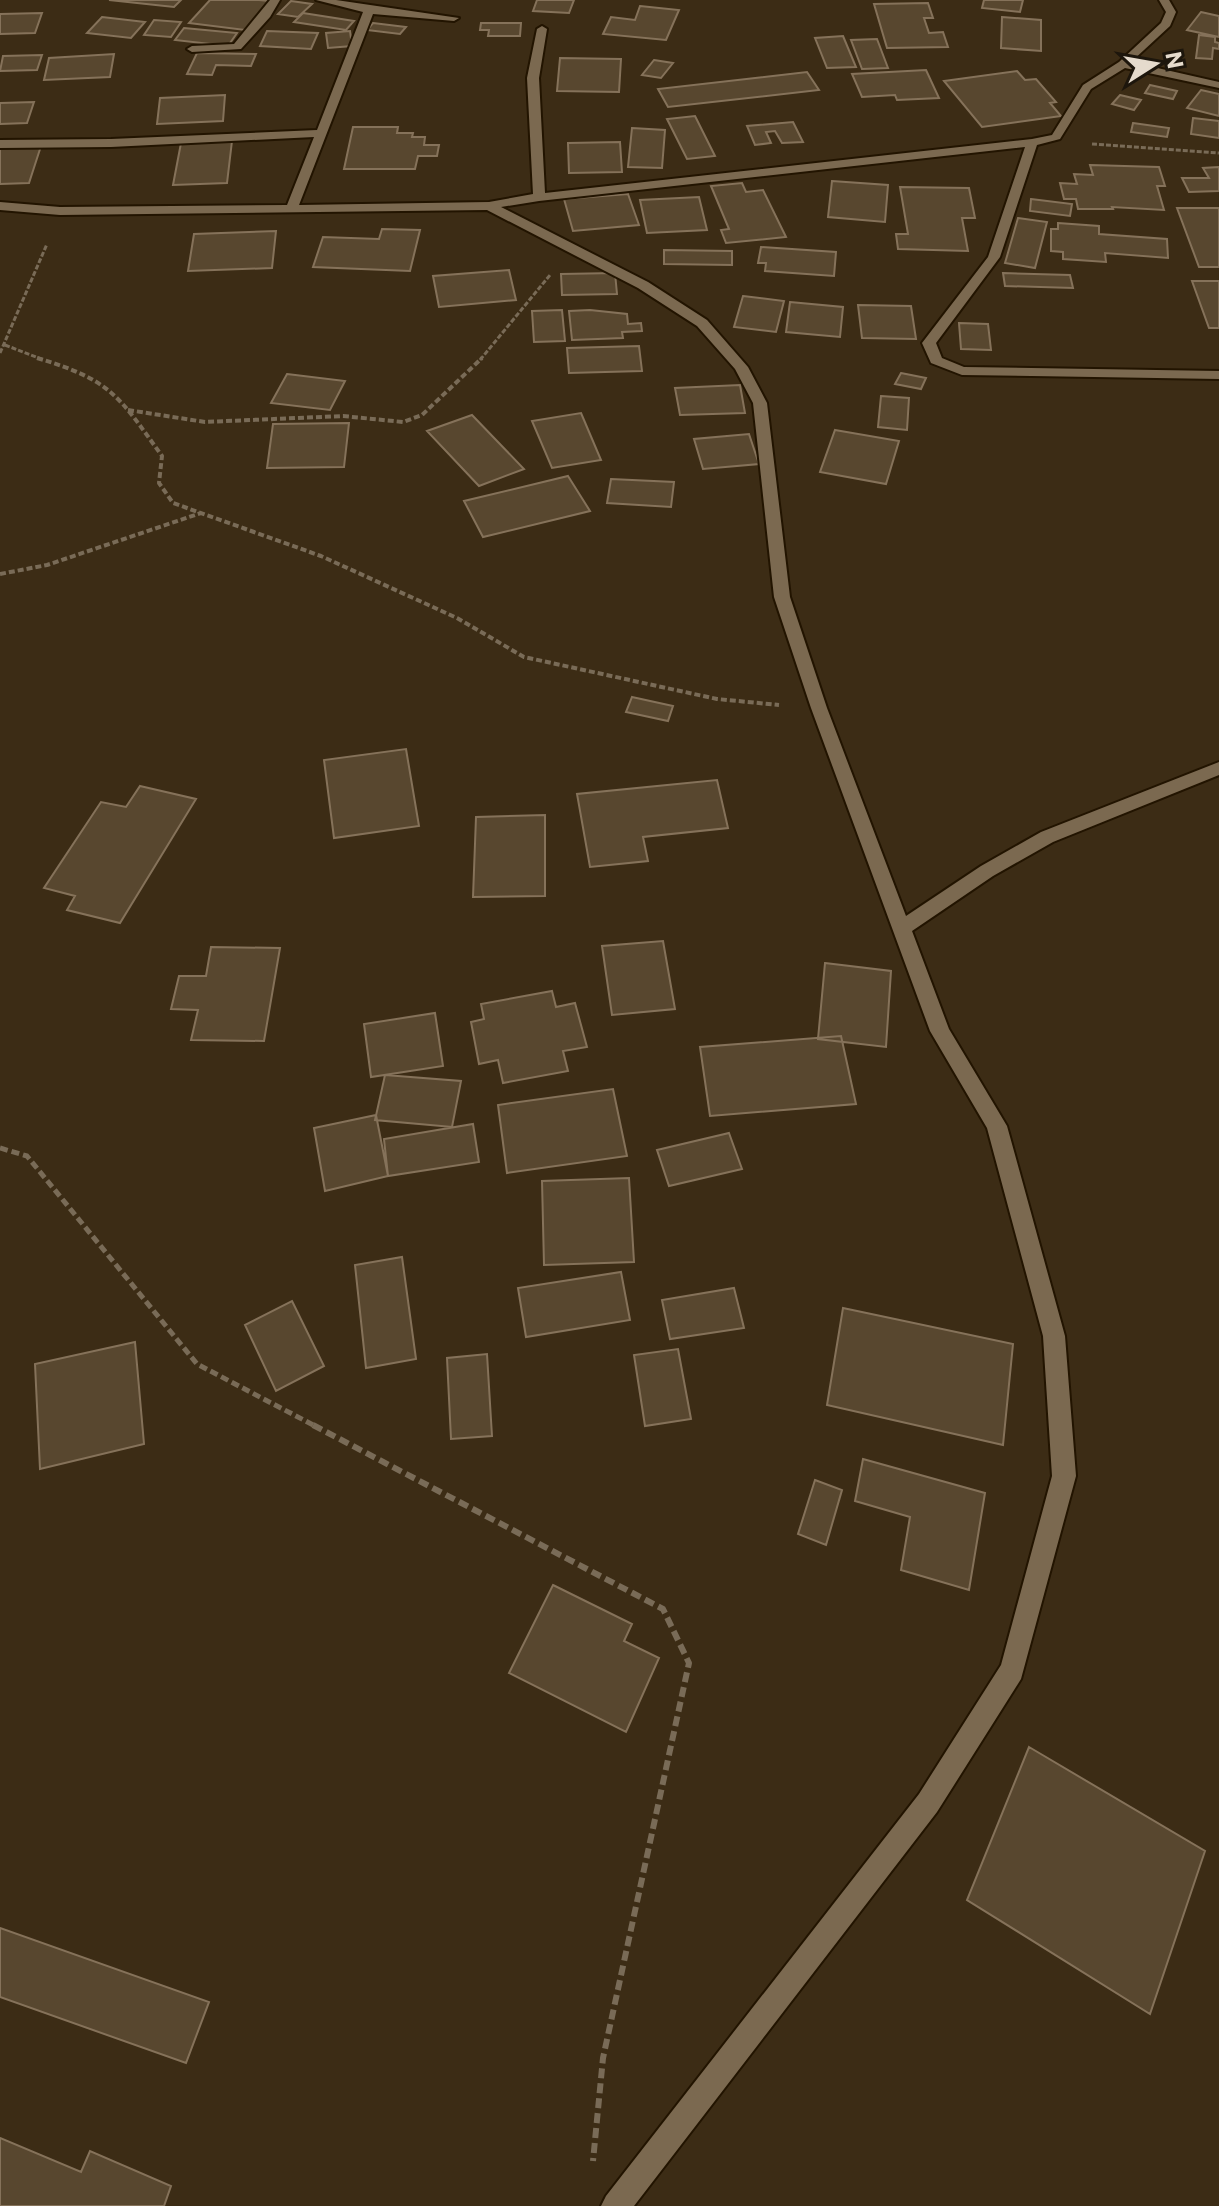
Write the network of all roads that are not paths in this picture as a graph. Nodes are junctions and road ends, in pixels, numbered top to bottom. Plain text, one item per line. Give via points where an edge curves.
1 (275, 0) edge
2 (321, 0) edge
3 (1164, 0) edge
4 (369, 10) junction
5 (454, 18) dead end
6 (542, 29) dead end
7 (192, 49) dead end
8 (1123, 64) junction
9 (1219, 85) edge
10 (320, 133) junction
11 (1032, 143) junction
12 (0, 144) edge
13 (539, 197) junction
14 (0, 206) edge
15 (489, 206) junction
16 (291, 210) junction
17 (1218, 378) edge
18 (1219, 768) edge
19 (903, 928) junction
20 (616, 2206) edge

1 - 7 street via 237,47
2 - 4 street
3 - 8 street via 1171,12 1166,24
4 - 5 street
4 - 10 street
6 - 13 street via 533,78
8 - 9 street
8 - 11 street via 1087,87 1056,137
10 - 12 street
10 - 16 street
11 - 13 street
11 - 17 street via 994,257 929,343 936,360 962,371
13 - 15 street
14 - 16 street via 60,211
15 - 16 street
15 - 19 street via 643,285 702,323 741,367 760,403 782,597
18 - 19 street via 1047,837
19 - 20 street via 940,1031 997,1126 1054,1336 1064,1476 1012,1670 928,1803

